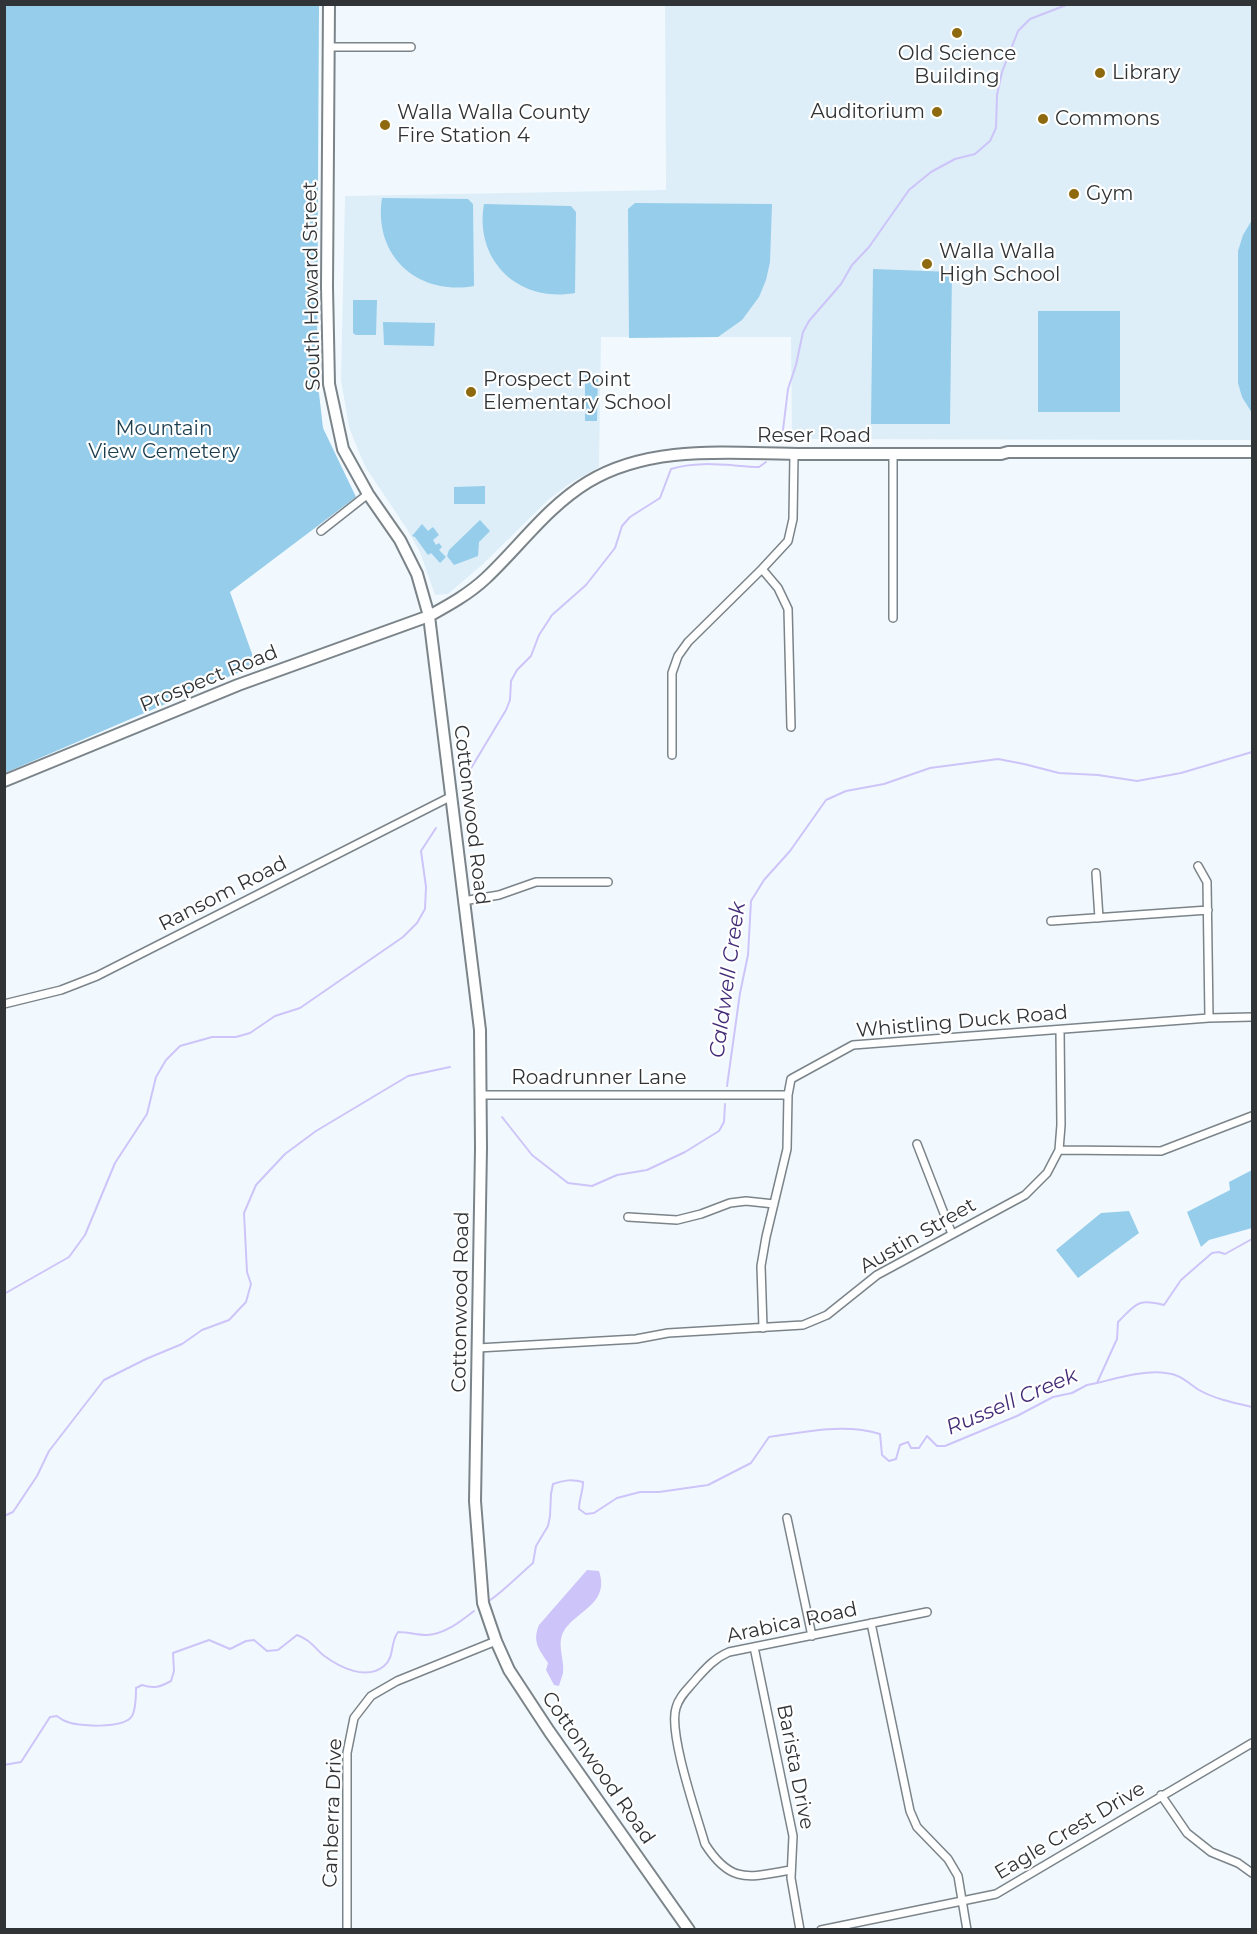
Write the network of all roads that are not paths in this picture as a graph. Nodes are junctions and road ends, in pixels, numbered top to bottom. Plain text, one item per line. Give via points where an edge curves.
1 (329, 4) edge
2 (330, 47) junction
3 (411, 47) dead end
4 (1252, 452) edge
5 (794, 454) junction
6 (893, 454) junction
7 (368, 494) junction
8 (321, 531) dead end
9 (762, 569) junction
10 (429, 616) junction
11 (893, 618) dead end
12 (791, 727) dead end
13 (672, 755) dead end
14 (4, 781) edge
15 (450, 797) junction
16 (1198, 866) dead end
17 (1096, 873) dead end
18 (608, 882) dead end
19 (464, 901) junction
20 (1208, 910) junction
21 (1099, 918) junction
22 (1051, 921) dead end
23 (4, 1004) edge
24 (1252, 1017) edge
25 (1209, 1018) junction
26 (1060, 1030) junction
27 (482, 1095) junction
28 (788, 1095) junction
29 (1252, 1117) edge
30 (916, 1144) dead end
31 (1059, 1150) junction
32 (774, 1204) junction
33 (628, 1216) dead end
34 (952, 1234) junction
35 (763, 1328) junction
36 (478, 1348) junction
37 (787, 1518) dead end
38 (927, 1612) dead end
39 (871, 1623) junction
40 (812, 1636) junction
41 (496, 1641) junction
42 (754, 1647) junction
43 (1252, 1743) edge
44 (1161, 1795) junction
45 (791, 1870) junction
46 (1252, 1873) edge
47 (962, 1902) junction
48 (347, 1929) edge
49 (689, 1929) edge
50 (800, 1929) edge
51 (821, 1929) edge
52 (967, 1929) edge

1 - 2 main road, South Howard Street
2 - 3 street
2 - 7 main road, South Howard Street via 328,384 343,449
4 - 6 main road, Reser Road
5 - 6 main road, Reser Road
5 - 9 street via 793,519 788,541
5 - 10 main road, Reser Road via 682,454 624,465 569,495 485,579
6 - 11 street
7 - 8 street
7 - 10 main road, South Howard Street via 400,540 417,574
9 - 12 street via 788,609
9 - 13 street via 678,656 672,673
10 - 14 main road, Prospect Road via 237,685
10 - 15 main road, Cottonwood Road
15 - 19 main road, Cottonwood Road
15 - 23 street, Ransom Road via 97,976 61,990
16 - 20 street via 1207,882
17 - 21 street
18 - 19 street via 536,882 499,895
19 - 27 main road, Cottonwood Road via 480,1030
20 - 21 street
20 - 25 street
21 - 22 street
24 - 25 street, Whistling Duck Road
25 - 26 street, Whistling Duck Road
26 - 28 street, Whistling Duck Road via 853,1045 791,1079
26 - 31 street, Austin Street
27 - 28 street, Roadrunner Lane
27 - 36 main road, Cottonwood Road
28 - 32 street via 787,1149
29 - 31 street via 1161,1151
30 - 34 street
31 - 34 street, Austin Street via 1047,1173 1025,1195
32 - 33 street via 730,1203 677,1220
32 - 35 street via 761,1266
34 - 35 street, Austin Street via 877,1275 827,1315 803,1324
35 - 36 street, Austin Street
36 - 41 main road, Cottonwood Road via 475,1502 483,1603
37 - 40 street
38 - 39 street, Arabica Road
39 - 40 street, Arabica Road
39 - 47 street via 910,1811 917,1827 948,1859 958,1876
40 - 42 street, Arabica Road
41 - 48 street, Canberra Drive via 388,1686 371,1696 354,1718 347,1753
41 - 49 main road, Cottonwood Road via 509,1670 549,1731
42 - 45 street, Barista Drive via 793,1836
42 - 45 street, Arabica Road via 729,1652 709,1664 679,1699 675,1710 676,1737 705,1844 712,1856 741,1876
43 - 44 street, Eagle Crest Drive
44 - 46 street via 1187,1833 1211,1852
44 - 47 street, Eagle Crest Drive via 996,1894
45 - 50 street, Barista Drive
47 - 51 street, Eagle Crest Drive
47 - 52 street

